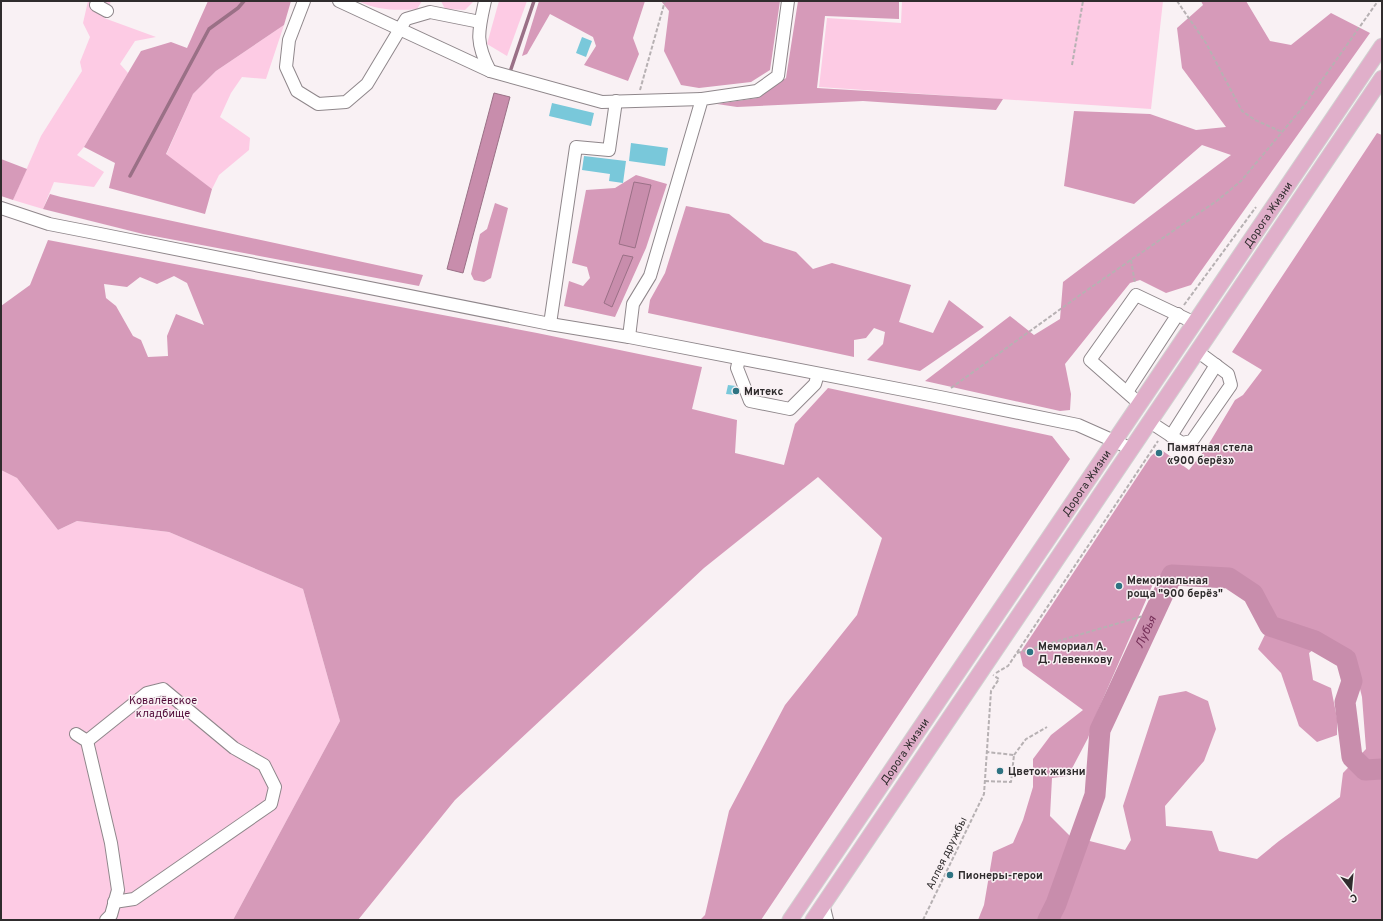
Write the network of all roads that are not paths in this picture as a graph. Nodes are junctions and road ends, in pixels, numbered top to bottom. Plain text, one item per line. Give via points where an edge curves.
1 (98, 1) edge
2 (304, 1) edge
3 (339, 1) edge
4 (485, 1) edge
5 (788, 1) edge
6 (107, 11) dead end
7 (480, 22) junction
8 (399, 30) junction
9 (1382, 46) edge
10 (490, 71) junction
11 (1382, 78) edge
12 (702, 99) junction
13 (616, 102) junction
14 (1, 208) edge
15 (1178, 314) junction
16 (1195, 323) junction
17 (550, 324) junction
18 (629, 337) junction
19 (1197, 351) junction
20 (739, 359) junction
21 (1216, 365) junction
22 (818, 374) junction
23 (1127, 392) junction
24 (1140, 404) junction
25 (1150, 422) junction
26 (1167, 434) junction
27 (1115, 441) junction
28 (1132, 449) junction
29 (76, 734) dead end
30 (87, 741) junction
31 (114, 902) junction
32 (823, 904) junction
33 (106, 920) edge
34 (790, 920) edge
35 (813, 920) edge
36 (827, 920) edge

1 - 6 street via 96,5
2 - 8 street via 288,40 286,67 297,91 318,104 346,102 367,84
3 - 8 street
4 - 7 street
5 - 12 street via 778,76 757,91
7 - 8 street via 430,12 406,19
7 - 10 street via 480,53
8 - 10 street
9 - 16 main road, Дорога Жизни
10 - 13 street via 602,102
11 - 19 main road, Дорога Жизни
12 - 13 street
12 - 18 street via 650,276 633,304
13 - 17 street via 609,150 576,147
14 - 17 street via 49,224
15 - 16 street
15 - 23 street
15 - 23 street via 1136,294 1090,360
16 - 24 main road, Дорога Жизни
17 - 18 street
18 - 20 street
19 - 21 street
19 - 25 main road, Дорога Жизни
20 - 22 street
20 - 22 street via 737,368 750,401 790,409 815,384
21 - 26 street
21 - 26 street via 1228,374 1231,385 1192,441 1182,443
22 - 27 street via 1078,425
23 - 24 street
24 - 27 main road, Дорога Жизни
25 - 26 street
25 - 28 main road, Дорога Жизни
27 - 28 street
27 - 34 main road, Дорога Жизни
28 - 32 main road, Дорога Жизни
29 - 30 street
30 - 31 street via 111,843 118,890
30 - 31 street via 147,693 163,689 234,748 264,765 275,787 271,804 134,899
31 - 33 street via 111,915
32 - 35 main road, Дорога Жизни
32 - 36 street

